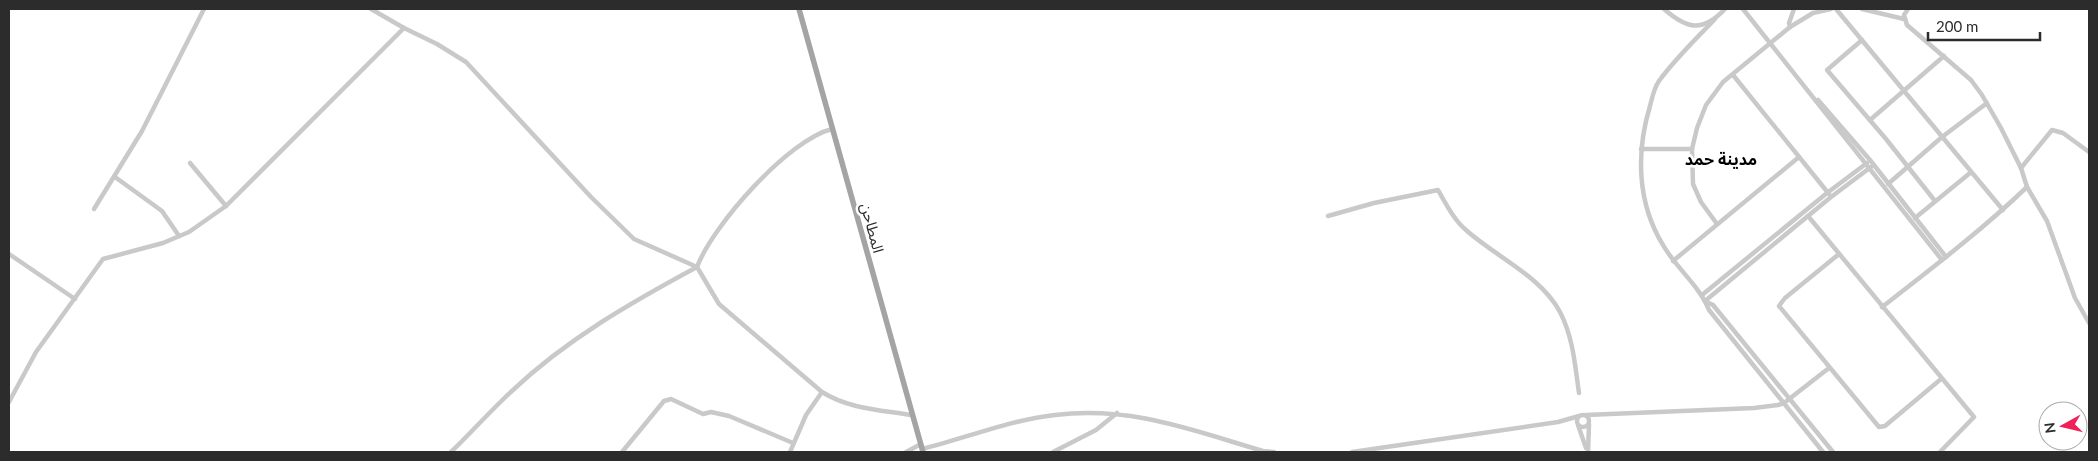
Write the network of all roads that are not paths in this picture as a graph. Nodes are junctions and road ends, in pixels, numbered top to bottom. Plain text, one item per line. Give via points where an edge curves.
1 (204, 9) edge
2 (371, 9) edge
3 (799, 9) edge
4 (1664, 9) edge
5 (1725, 9) edge
6 (1743, 9) edge
7 (1794, 9) edge
8 (1831, 9) edge
9 (1836, 9) edge
10 (1862, 9) edge
11 (1908, 9) edge
12 (1715, 19) junction
13 (1904, 19) junction
14 (1790, 27) junction
15 (404, 28) junction
16 (1862, 40) junction
17 (1770, 44) junction
18 (1944, 56) junction
19 (1733, 75) junction
20 (1904, 91) junction
21 (1987, 104) junction
22 (1870, 120) junction
23 (832, 129) junction
24 (1942, 137) junction
25 (1641, 149) junction
26 (1692, 149) junction
27 (2089, 152) edge
28 (1799, 157) junction
29 (190, 163) dead end
30 (1870, 164) junction
31 (1908, 166) junction
32 (2021, 168) junction
33 (1970, 173) junction
34 (115, 177) junction
35 (1888, 184) junction
36 (2027, 187) junction
37 (1829, 195) junction
38 (1936, 202) junction
39 (226, 206) junction
40 (94, 209) dead end
41 (2003, 210) junction
42 (1328, 216) dead end
43 (1808, 216) junction
44 (1915, 218) junction
45 (1718, 224) junction
46 (179, 236) junction
47 (9, 254) edge
48 (1839, 254) junction
49 (1944, 258) junction
50 (1673, 261) junction
51 (697, 267) junction
52 (1702, 295) junction
53 (75, 299) junction
54 (1705, 301) junction
55 (1882, 307) junction
56 (2089, 323) edge
57 (1829, 368) junction
58 (1942, 379) junction
59 (822, 392) junction
60 (1579, 393) dead end
61 (1789, 398) junction
62 (9, 402) edge
63 (1784, 403) junction
64 (1117, 413) junction
65 (1586, 415) junction
66 (1593, 415) junction
67 (911, 416) junction
68 (1579, 416) junction
69 (1558, 422) junction
70 (1589, 422) junction
71 (1578, 425) junction
72 (794, 442) junction
73 (922, 448) edge
74 (451, 452) edge
75 (622, 452) edge
76 (790, 452) edge
77 (906, 452) edge
78 (1053, 452) edge
79 (1274, 452) edge
80 (1352, 452) edge
81 (1587, 452) edge
82 (1823, 452) edge
83 (1833, 452) edge
84 (1940, 452) edge

1 - 34 street
2 - 15 street
3 - 23 main road, المطاحن
4 - 12 street via 1686,24 1703,24
5 - 12 street
6 - 17 street
7 - 14 street
8 - 14 street via 1813,13
9 - 16 street
10 - 13 street
11 - 13 street
12 - 25 street via 1657,82
13 - 18 street
14 - 17 street
15 - 39 street
15 - 51 street via 466,62 634,239
16 - 20 street
16 - 22 street via 1827,70
17 - 19 street
17 - 30 street
18 - 20 street
18 - 21 street via 1971,80
19 - 26 street via 1723,82 1706,105
19 - 28 street
20 - 22 street
20 - 24 street
21 - 24 street
21 - 32 street
22 - 31 street
23 - 51 street via 806,140 766,174 714,237
23 - 67 main road, المطاحن
24 - 31 street
24 - 33 street
25 - 26 street
25 - 50 street via 1641,184 1651,221
26 - 45 street via 1694,184 1701,202
27 - 32 street via 2052,130
28 - 37 street
28 - 45 street
29 - 39 street
30 - 35 street
30 - 37 street
30 - 49 street
31 - 35 street
31 - 38 street
32 - 36 street
33 - 38 street
33 - 41 street
34 - 40 street
34 - 46 street via 162,211
35 - 44 street
36 - 41 street
36 - 56 street via 2046,221 2075,298
37 - 43 street
37 - 52 street
38 - 44 street
39 - 46 street
41 - 49 street
42 - 60 street via 1438,190 1466,230 1537,283 1552,299 1572,342
43 - 48 street
43 - 54 street
44 - 49 street
45 - 50 street
46 - 53 street via 103,260
47 - 53 street
48 - 55 street
48 - 57 street via 1779,306
49 - 55 street
50 - 52 street
51 - 59 street via 720,304
51 - 74 street via 574,340 513,390
52 - 54 street
53 - 62 street via 36,352
54 - 61 street via 1713,305
54 - 63 street via 1708,310
55 - 58 street
57 - 58 street via 1879,427
57 - 61 street
58 - 84 street via 1974,417
59 - 67 street via 864,409
59 - 72 street via 806,415
61 - 63 street
61 - 83 street
63 - 66 street via 1754,408
63 - 82 street
64 - 73 street via 1083,412 1041,417
64 - 78 street via 1096,430
64 - 79 street via 1167,422
65 - 66 street
65 - 68 street
65 - 70 street
66 - 70 street
67 - 73 main road, المطاحن
68 - 69 street
68 - 71 street via 1576,420
69 - 71 street
69 - 80 street
70 - 71 street via 1584,427
70 - 81 street
71 - 81 street
72 - 75 street via 729,416 711,412 703,414 671,399 664,401
72 - 76 street
73 - 77 street

